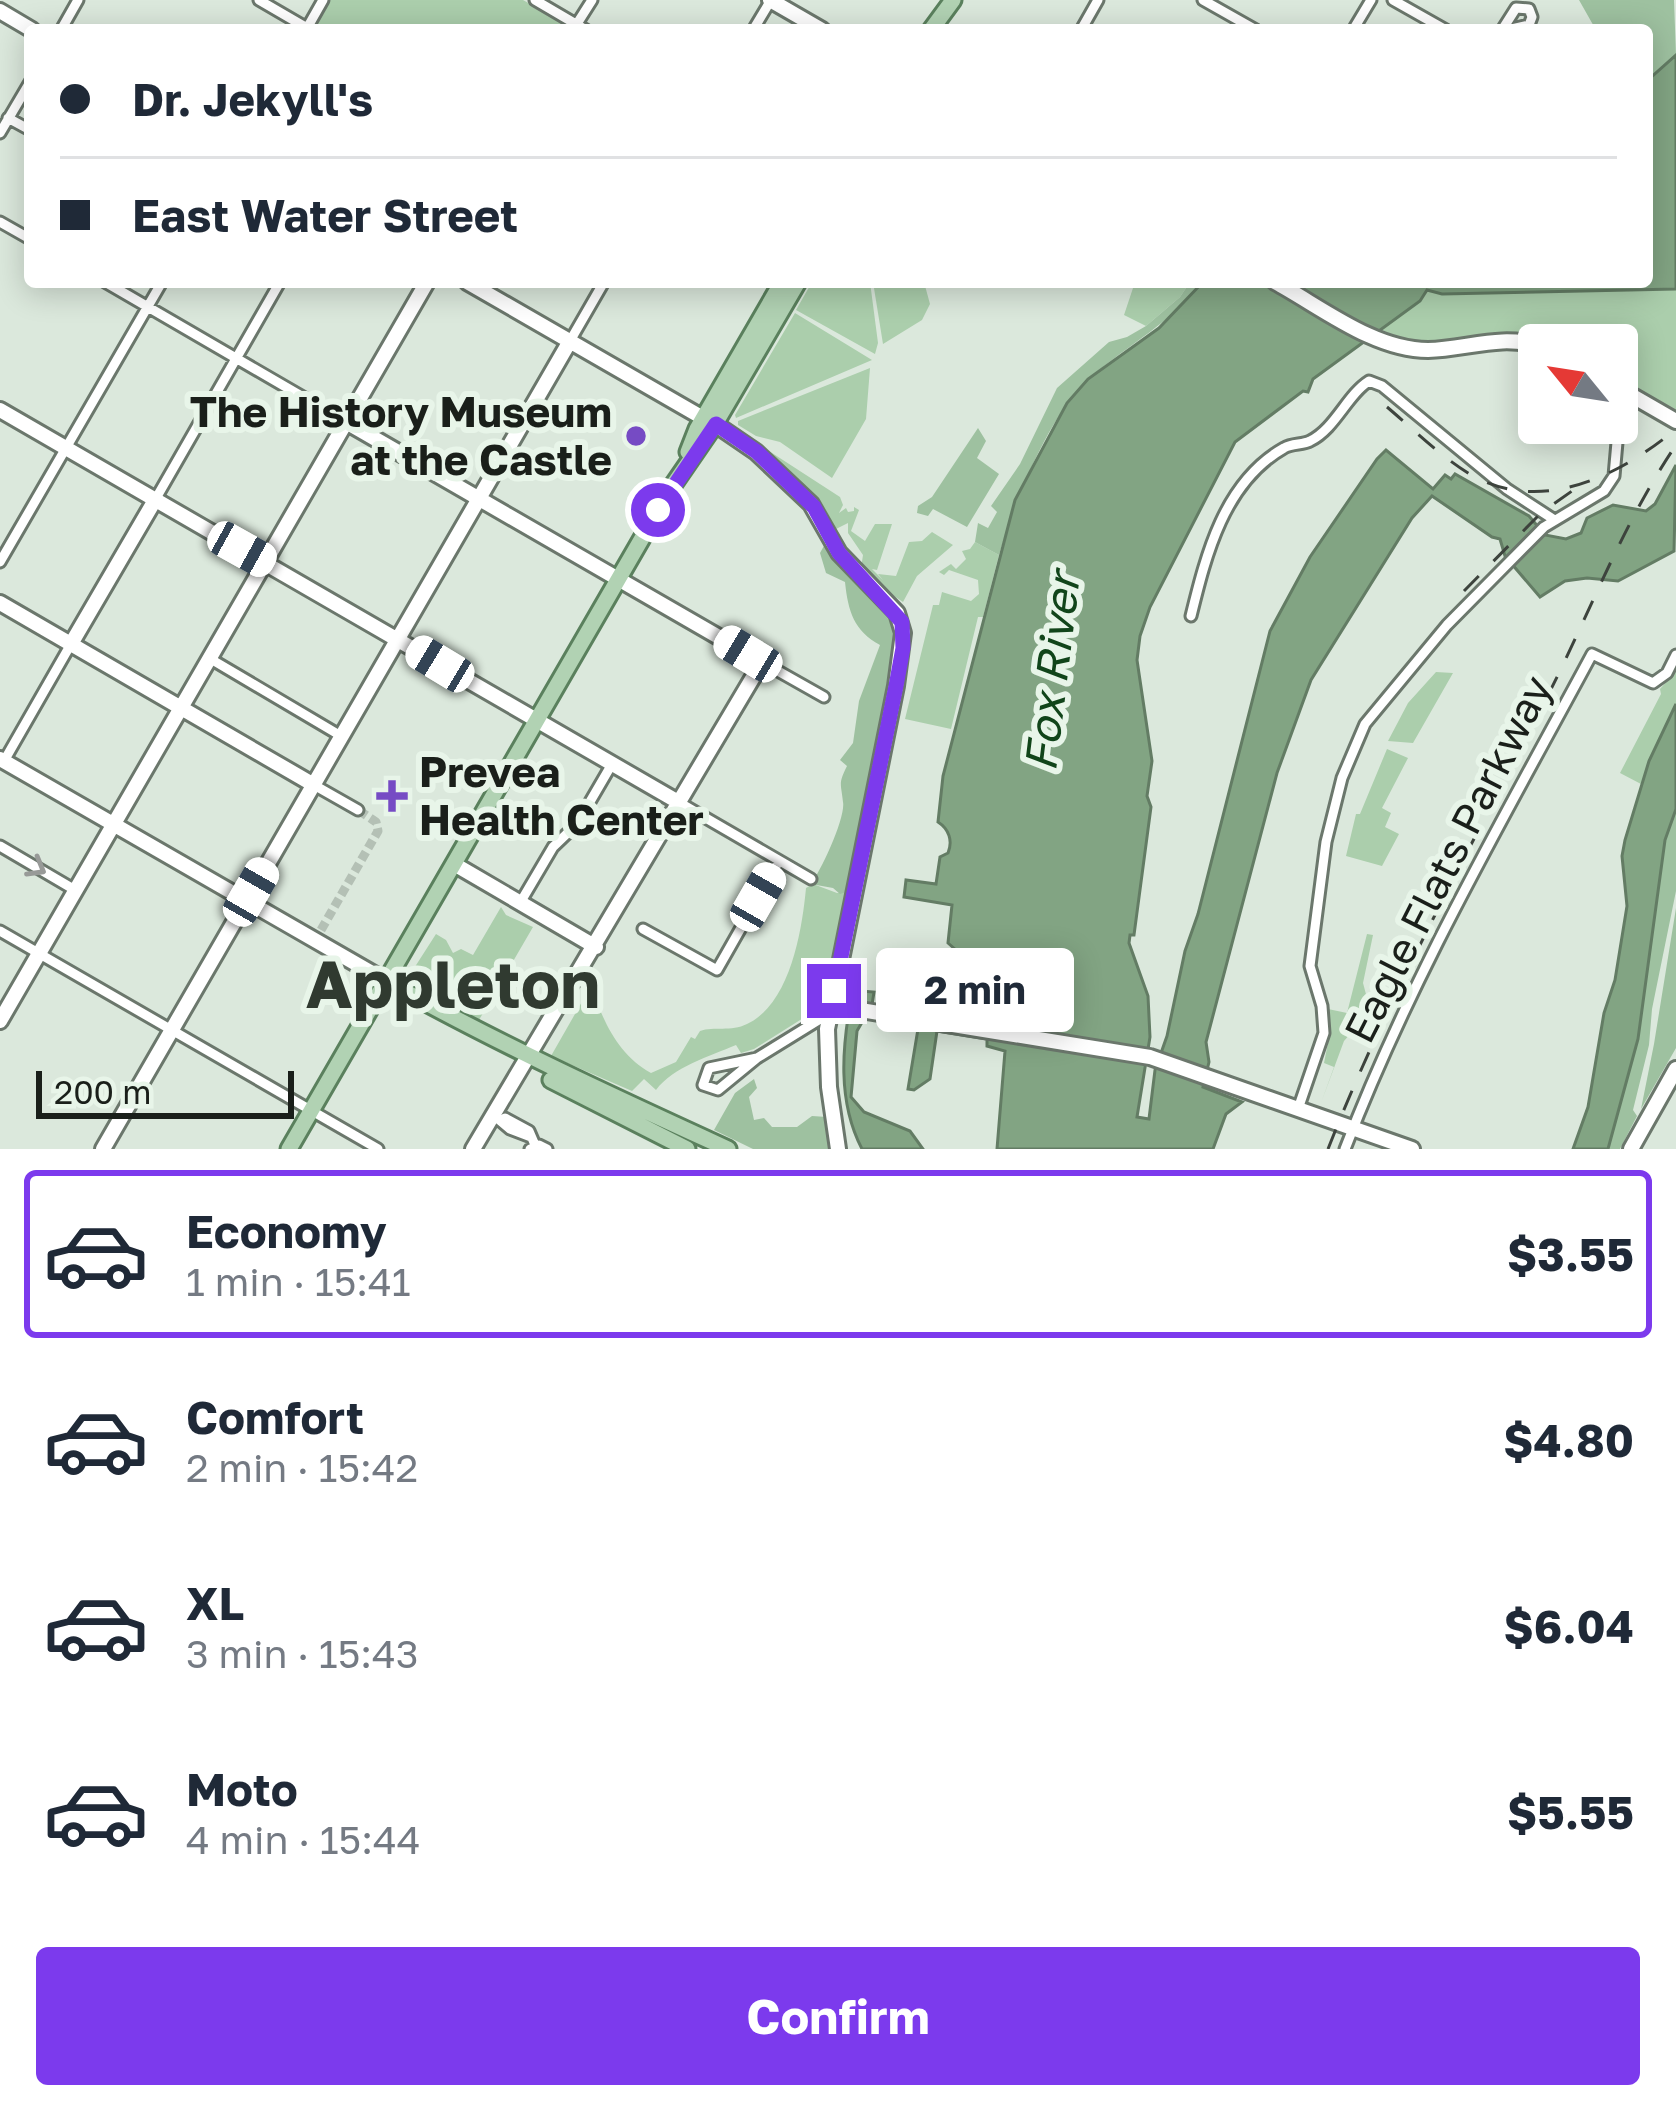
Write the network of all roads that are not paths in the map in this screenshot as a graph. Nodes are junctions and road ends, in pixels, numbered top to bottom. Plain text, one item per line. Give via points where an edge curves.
1 (259, 0) edge
2 (535, 0) edge
3 (770, 0) edge
4 (1203, 0) edge
5 (1234, 0) edge
6 (1394, 0) edge
7 (1227, 13) junction
8 (299, 24) edge
9 (573, 24) edge
10 (812, 24) edge
11 (1246, 24) edge
12 (1436, 24) edge
13 (24, 92) edge
14 (8, 118) junction
15 (24, 127) edge
16 (0, 133) edge
17 (115, 288) edge
18 (159, 288) edge
19 (277, 288) edge
20 (424, 288) edge
21 (477, 288) edge
22 (601, 288) edge
23 (779, 288) edge
24 (794, 288) edge
25 (1286, 288) edge
26 (148, 307) junction
27 (570, 341) junction
28 (1518, 342) edge
29 (236, 359) junction
30 (1638, 399) edge
31 (0, 410) edge
32 (709, 421) junction
33 (1676, 421) edge
34 (346, 422) junction
35 (1616, 444) edge
36 (67, 448) junction
37 (479, 499) junction
38 (155, 500) junction
39 (1553, 519) junction
40 (0, 562) edge
41 (265, 562) junction
42 (618, 580) junction
43 (0, 603) edge
44 (1191, 616) dead end
45 (397, 639) junction
46 (71, 644) junction
47 (1676, 655) edge
48 (209, 658) junction
49 (762, 662) junction
50 (824, 697) dead end
51 (181, 707) junction
52 (537, 720) junction
53 (341, 736) junction
54 (2, 760) edge
55 (613, 764) junction
56 (314, 784) junction
57 (680, 803) junction
58 (358, 810) dead end
59 (114, 824) junction
60 (0, 847) edge
61 (779, 861) junction
62 (454, 864) junction
63 (811, 880) dead end
64 (75, 890) junction
65 (246, 901) junction
66 (520, 903) junction
67 (643, 929) dead end
68 (0, 931) edge
69 (596, 947) junction
70 (38, 954) junction
71 (386, 981) junction
72 (830, 1013) junction
73 (0, 1021) edge
74 (172, 1030) junction
75 (757, 1058) junction
76 (526, 1061) junction
77 (1676, 1069) edge
78 (1298, 1109) junction
79 (311, 1110) junction
80 (496, 1118) junction
81 (1353, 1128) junction
82 (536, 1145) edge
83 (721, 1146) edge
84 (104, 1149) edge
85 (289, 1149) edge
86 (378, 1149) edge
87 (473, 1149) edge
88 (687, 1149) edge
89 (838, 1149) edge
90 (1345, 1149) edge
91 (1412, 1149) edge
92 (1631, 1149) edge

1 - 8 street
2 - 9 street
3 - 10 street
4 - 7 street
5 - 7 street
6 - 12 street
7 - 11 street
13 - 14 street
14 - 15 street
14 - 16 street
17 - 26 street
18 - 26 street
19 - 29 street
20 - 34 street
21 - 27 street
22 - 27 street
23 - 32 main road
24 - 32 main road
25 - 28 street via 1398,346
26 - 29 street
26 - 36 street
27 - 32 street
27 - 37 street
29 - 34 street
29 - 38 street
30 - 33 street
31 - 36 street
32 - 42 main road
32 - 72 street via 757,452 814,507 839,553 902,622
34 - 37 street
34 - 41 street
35 - 39 street via 1612,481
36 - 38 street
36 - 40 street
37 - 42 street
37 - 45 street
38 - 41 street
38 - 46 street
39 - 44 street via 1370,381 1310,441 1267,460 1231,501
39 - 78 street via 1369,717 1342,778 1310,967 1324,1033
41 - 45 street
41 - 48 street
42 - 49 street
42 - 52 main road
43 - 46 street
45 - 52 street
45 - 53 street
46 - 51 street
46 - 54 street
47 - 81 street, Eagle Flats Parkway via 1653,683 1592,654
48 - 51 street
48 - 53 street
49 - 50 street
49 - 57 street
51 - 56 street
51 - 59 street
52 - 55 street
52 - 62 main road
53 - 56 street
54 - 59 street
55 - 57 street
55 - 66 street
56 - 58 street
56 - 65 street
57 - 61 street
57 - 69 street
59 - 64 street
59 - 65 street
60 -> 64 street
61 - 63 street
61 - 67 street via 717,970
62 - 66 street
62 - 71 main road
64 - 70 street
65 - 71 street via 319,935
65 - 74 street
66 - 69 street
68 - 70 street
69 - 76 street
70 - 73 street
70 - 74 street
71 - 76 main road
71 - 79 main road
72 - 75 street
72 - 78 street via 848,1008 1153,1058
72 - 89 street
74 - 79 street
74 - 84 street
75 - 75 street via 709,1068 703,1085 718,1090
76 - 80 street
76 - 83 main road
76 - 88 main road
77 - 92 street
78 - 81 street
79 - 85 main road
79 - 86 street
80 - 82 street via 519,1125
80 - 87 street
81 - 90 street
81 - 91 street

